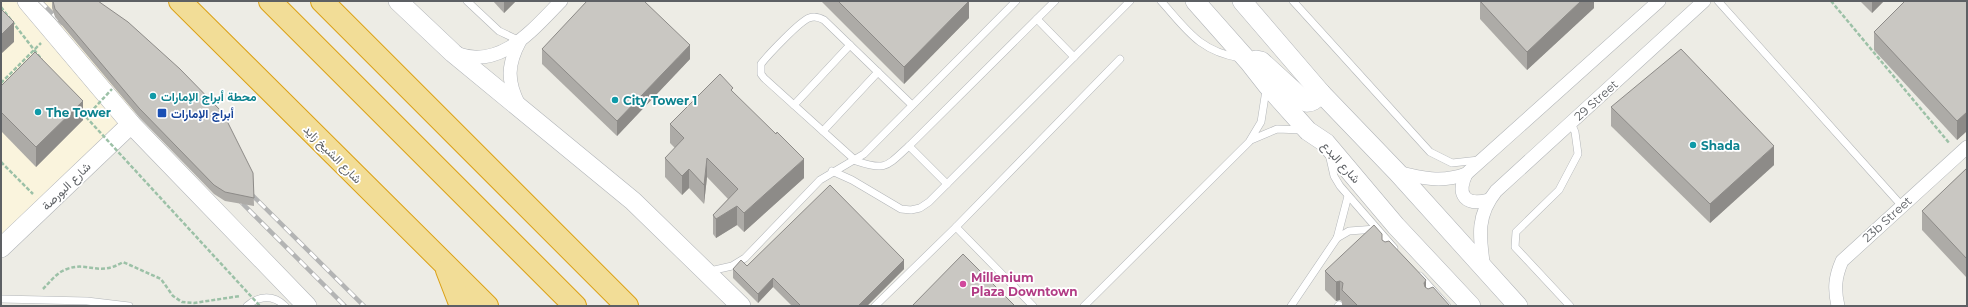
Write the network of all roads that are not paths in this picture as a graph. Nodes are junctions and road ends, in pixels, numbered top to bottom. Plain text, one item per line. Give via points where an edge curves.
1 (27, 1) edge
2 (180, 1) edge
3 (270, 1) edge
4 (322, 1) edge
5 (398, 1) edge
6 (467, 1) edge
7 (561, 1) edge
8 (1016, 1) edge
9 (1055, 1) edge
10 (1130, 1) edge
11 (1161, 1) edge
12 (1195, 1) edge
13 (1242, 1) edge
14 (1293, 1) edge
15 (1659, 1) edge
16 (1704, 1) edge
17 (1718, 1) edge
18 (1258, 9) edge
19 (1037, 19) junction
20 (520, 41) junction
21 (850, 45) junction
22 (453, 53) junction
23 (1074, 57) junction
24 (1120, 59) dead end
25 (1248, 60) junction
26 (878, 72) junction
27 (1267, 85) junction
28 (1321, 93) junction
29 (794, 105) junction
30 (912, 105) junction
31 (521, 110) junction
32 (1571, 123) junction
33 (131, 124) junction
34 (823, 131) junction
35 (1308, 131) junction
36 (1249, 142) junction
37 (1326, 143) junction
38 (909, 146) junction
39 (1967, 147) edge
40 (1483, 159) junction
41 (856, 160) junction
42 (832, 171) junction
43 (1397, 172) junction
44 (1466, 174) junction
45 (947, 184) junction
46 (1348, 196) junction
47 (1488, 200) junction
48 (1902, 206) junction
49 (956, 227) junction
50 (1376, 228) junction
51 (1337, 238) junction
52 (1, 248) edge
53 (1394, 251) edge
54 (445, 265) junction
55 (1412, 268) edge
56 (1484, 269) junction
57 (705, 270) junction
58 (1, 299) edge
59 (129, 306) edge
60 (248, 306) edge
61 (285, 306) edge
62 (307, 306) edge
63 (461, 306) edge
64 (487, 306) edge
65 (576, 306) edge
66 (627, 306) edge
67 (741, 306) edge
68 (875, 306) edge
69 (1034, 306) edge
70 (1084, 306) edge
71 (1291, 306) edge
72 (1447, 306) edge
73 (1470, 306) edge
74 (1518, 306) edge
75 (1570, 306) edge
76 (1838, 306) edge

1 - 33 street
2 - 54 highway, شارع الشيخ زايد
3 - 65 highway
4 - 66 highway
5 - 22 street
6 - 20 lane via 499,31
7 - 20 street
8 - 30 lane
9 - 19 lane
10 - 23 lane
11 - 25 lane via 1193,36 1207,47 1223,55
12 - 25 street, شارع البدع
13 - 18 street
14 - 40 lane via 1430,152 1452,163
15 - 40 street
16 - 32 street, 29 Street
17 - 48 lane
18 - 28 street
19 - 23 lane
19 - 38 lane
20 - 22 street via 493,56 473,58
20 - 31 street via 512,60 510,81
21 - 26 lane
21 - 29 lane
21 - 29 lane via 824,20 814,17 804,20 764,60 760,69 761,74
22 - 31 street
23 - 45 lane
24 - 49 lane
25 - 27 street, شارع البدع
25 - 28 street via 1261,61 1306,102 1315,100
26 - 30 lane
26 - 34 lane
27 - 35 street, شارع البدع
27 - 36 lane via 1263,116 1259,128
28 - 43 street
29 - 34 lane
30 - 41 lane
31 - 57 street via 615,186
32 - 47 street, 29 Street
32 - 75 lane via 1578,154 1559,190 1516,232 1515,247
33 - 52 street, شارع البورصة
33 - 62 street
34 - 41 lane
35 - 36 lane via 1277,129
35 - 37 street, شارع البدع
36 - 70 lane
37 - 46 lane via 1334,176
37 - 73 street, شارع البدع via 1396,226
38 - 41 lane via 883,167
38 - 45 lane
39 - 48 street, 23b Street
40 - 44 street
41 - 42 lane
42 - 45 lane via 901,209 920,208
42 - 57 lane via 820,180 745,258 723,270
43 - 44 street via 1427,180 1453,179
43 - 56 street
44 - 47 street via 1461,187 1462,194 1467,200 1474,203
46 - 50 lane
46 - 51 lane
47 - 56 street, 29 Street via 1483,212 1480,237
48 - 76 street, 23b Street via 1842,261 1836,276 1834,292
49 - 68 lane
49 - 69 lane
50 - 51 lane via 1349,232
50 - 53 lane
51 - 71 lane
54 - 63 highway
54 - 64 highway, شارع الشيخ زايد
55 - 72 lane via 1434,297
56 - 74 street
57 - 67 street
58 - 59 lane
60 - 61 lane via 255,299 266,297 278,300

